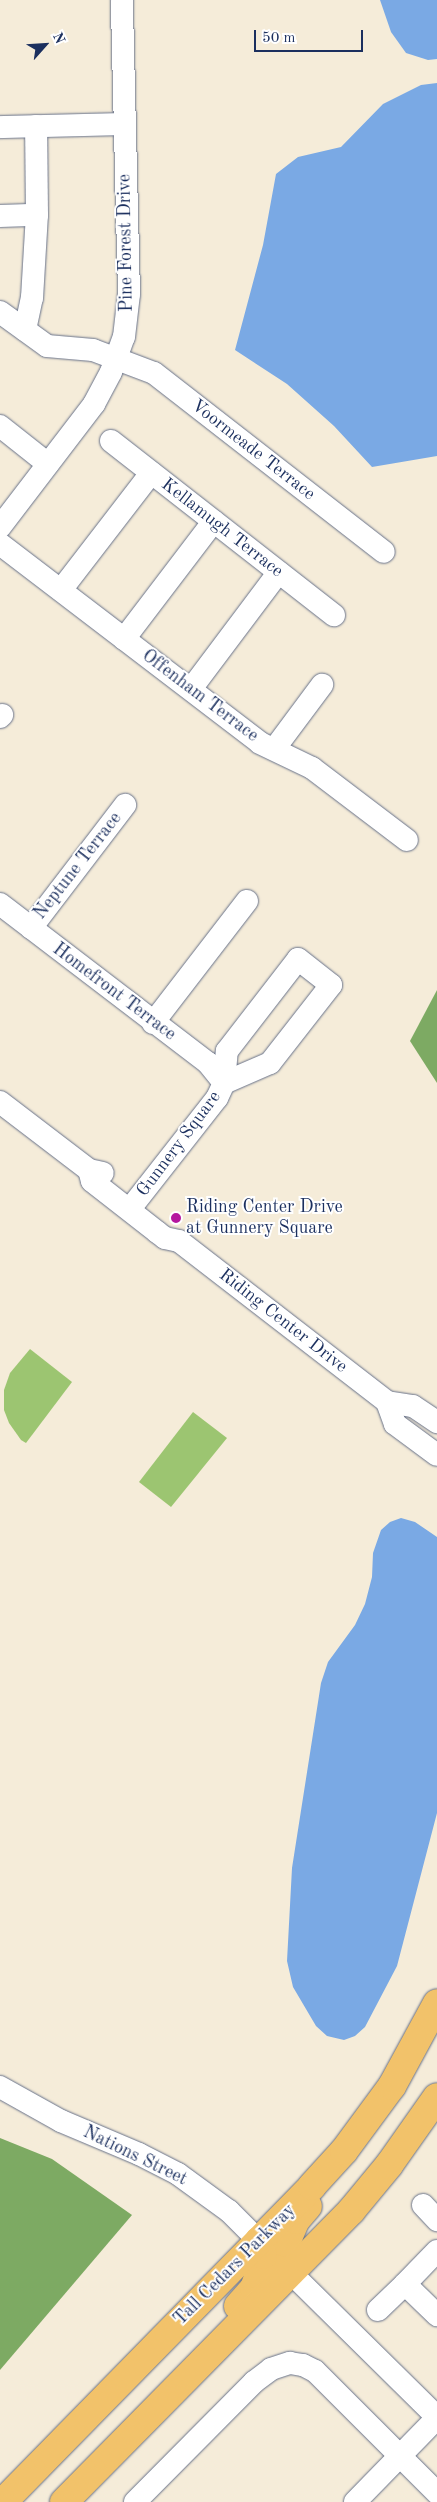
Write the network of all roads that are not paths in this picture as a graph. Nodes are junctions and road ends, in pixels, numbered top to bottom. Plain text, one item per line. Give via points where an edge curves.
1 (122, 0) edge
2 (124, 124) junction
3 (36, 126) junction
4 (0, 127) edge
5 (37, 215) junction
6 (0, 216) edge
7 (0, 312) edge
8 (25, 330) junction
9 (117, 358) junction
10 (0, 426) edge
11 (111, 441) dead end
12 (48, 464) junction
13 (151, 473) junction
14 (214, 521) junction
15 (0, 527) edge
16 (0, 544) edge
17 (384, 552) dead end
18 (279, 572) junction
19 (61, 590) junction
20 (334, 615) dead end
21 (124, 639) junction
22 (322, 685) dead end
23 (191, 689) junction
24 (275, 748) junction
25 (125, 805) dead end
26 (407, 840) dead end
27 (246, 901) dead end
28 (0, 904) edge
29 (30, 928) junction
30 (153, 1022) junction
31 (224, 1083) junction
32 (0, 1102) edge
33 (88, 1170) junction
34 (135, 1202) junction
35 (179, 1241) junction
36 (387, 1402) junction
37 (437, 1422) edge
38 (437, 1455) edge
39 (437, 2003) edge
40 (0, 2087) edge
41 (437, 2097) edge
42 (344, 2151) junction
43 (258, 2241) junction
44 (437, 2251) edge
45 (290, 2272) junction
46 (405, 2284) junction
47 (378, 2310) dead end
48 (437, 2315) edge
49 (210, 2353) junction
50 (437, 2418) edge
51 (400, 2456) junction
52 (437, 2493) edge
53 (3, 2502) edge
54 (64, 2502) edge
55 (136, 2502) edge
56 (355, 2502) edge

1 - 2 street, Pine Forest Drive
2 - 3 street
2 - 9 street, Pine Forest Drive via 129,294 127,325
3 - 4 street
3 - 5 street
5 - 6 street
5 - 8 street via 32,298
7 - 8 street, Voormeade Terrace
8 - 9 street, Voormeade Terrace via 52,348 86,348
9 - 12 street, Pine Forest Drive via 94,404
9 - 17 street, Voormeade Terrace via 159,376
10 - 12 street
11 - 13 street, Kellamugh Terrace
12 - 15 street, Pine Forest Drive
13 - 14 street, Kellamugh Terrace
13 - 19 street
14 - 18 street, Kellamugh Terrace
14 - 21 street
16 - 19 street, Offenham Terrace
18 - 20 street, Kellamugh Terrace
18 - 23 street
19 - 21 street, Offenham Terrace
21 - 23 street, Offenham Terrace
22 - 24 street
23 - 24 street, Offenham Terrace via 260,743
24 - 26 street, Offenham Terrace via 312,768
25 - 29 street, Neptune Terrace
27 - 30 street
28 - 29 street, Homefront Terrace
29 - 30 street, Homefront Terrace
30 - 31 street, Homefront Terrace via 208,1063
31 - 31 street, Gunnery Square via 270,1063 331,985 298,959 226,1051
31 - 34 street, Gunnery Square via 217,1098
32 - 33 street, Riding Center Drive
33 - 34 street, Riding Center Drive via 102,1172
33 - 35 street, Riding Center Drive via 92,1181 157,1232 165,1238
34 - 35 street, Riding Center Drive via 174,1229
35 - 36 street, Riding Center Drive
36 - 37 street, Riding Center Drive via 413,1406
36 - 38 street via 395,1424
39 - 42 main road, Tall Cedars Parkway via 392,2086
40 - 43 street, Nations Street via 62,2121 178,2174 229,2211
41 - 45 main road via 389,2166 351,2211
42 - 43 main road, Tall Cedars Parkway
42 - 45 main road via 341,2173 303,2211 292,2229 284,2250 285,2266
43 - 49 main road via 263,2255 254,2288 214,2332
43 - 53 main road, Tall Cedars Parkway
44 - 46 street
45 - 49 main road
45 - 50 street
46 - 47 street
46 - 48 street
49 - 54 main road
50 - 51 street
51 - 52 street
51 - 55 street via 315,2371 290,2363 271,2369 254,2382
51 - 56 street

